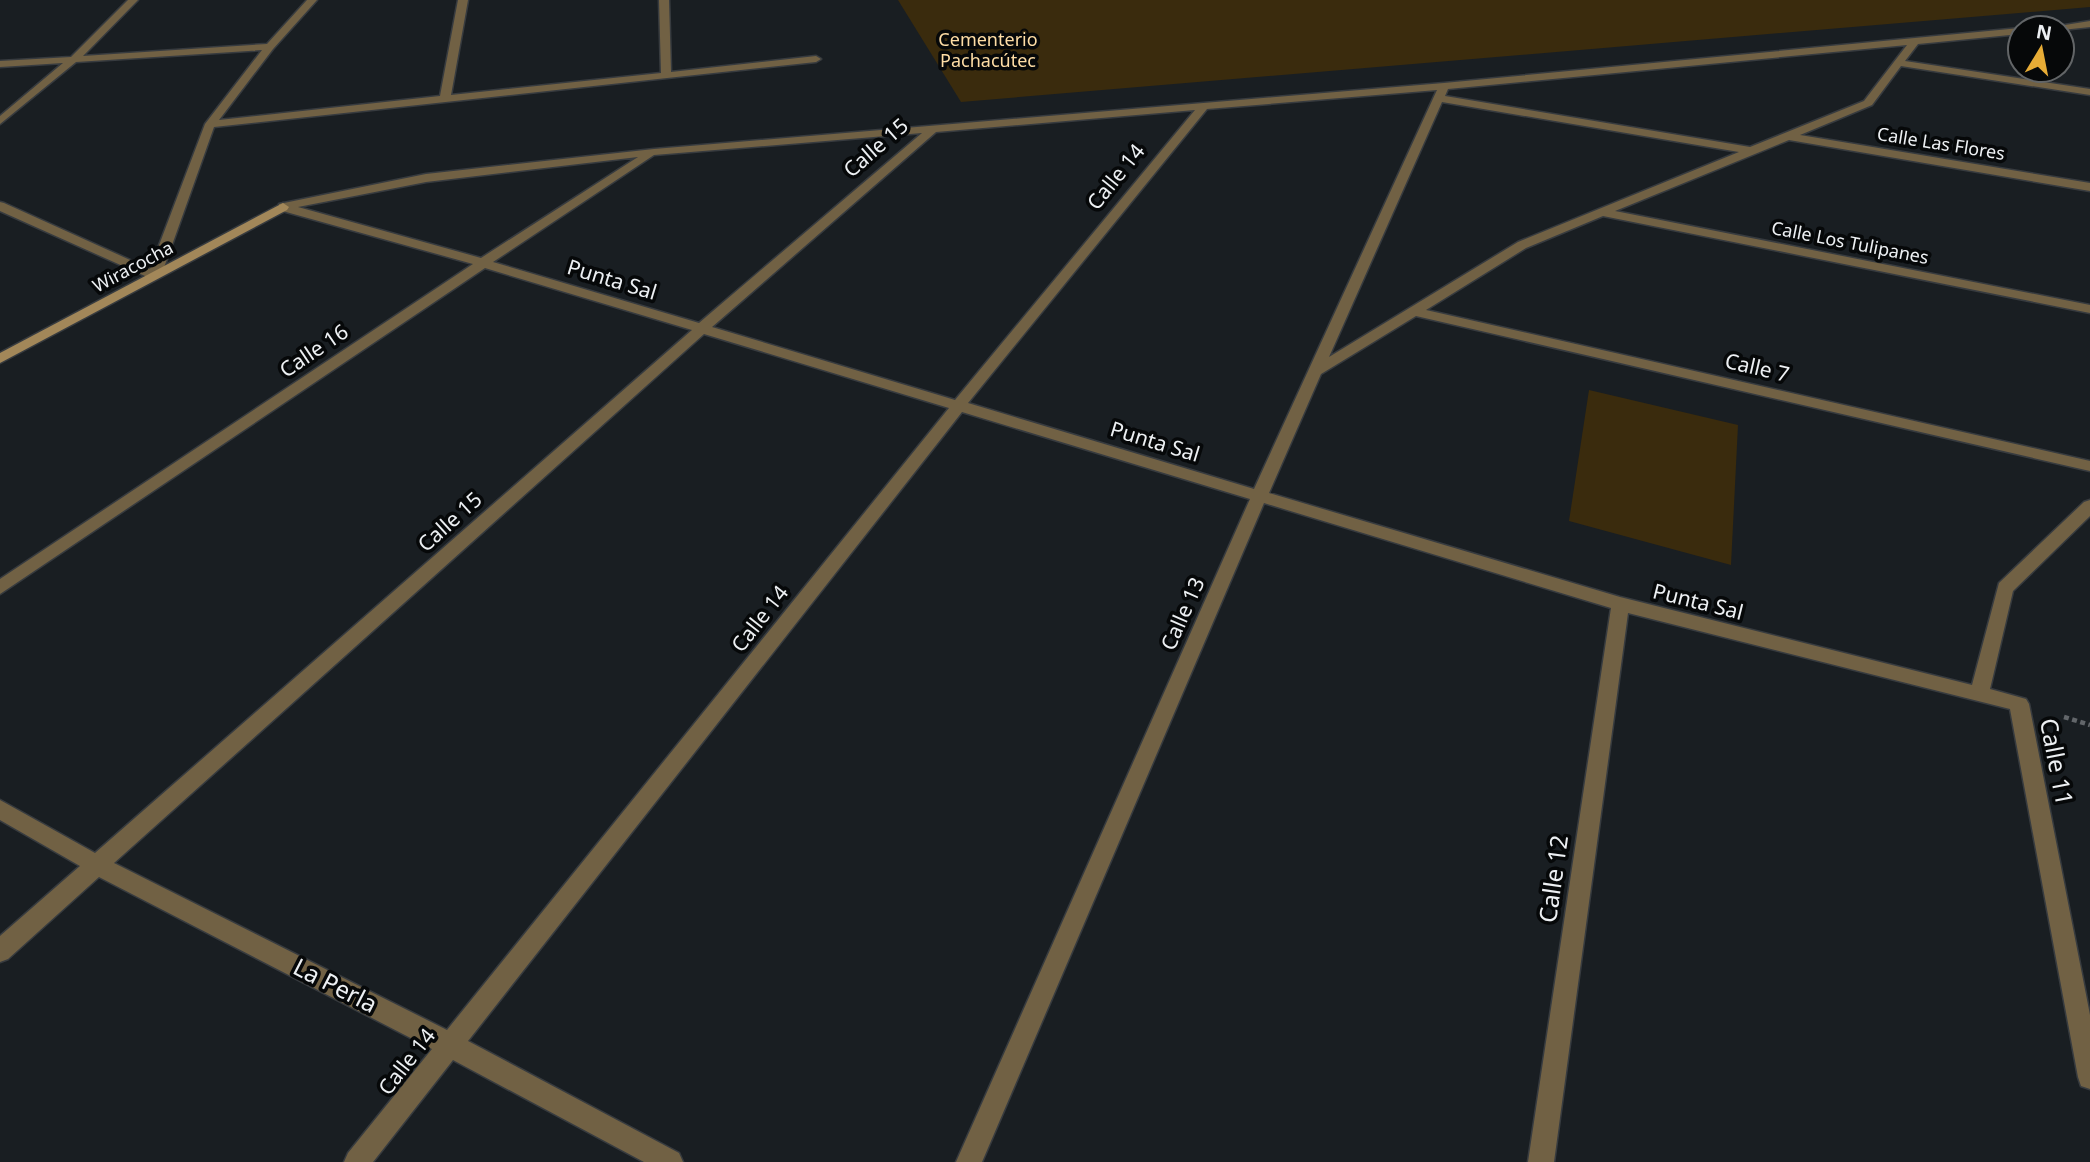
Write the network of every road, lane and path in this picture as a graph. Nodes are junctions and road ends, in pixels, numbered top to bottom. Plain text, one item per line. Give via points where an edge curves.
1 (133, 0) edge
2 (312, 0) edge
3 (463, 0) edge
4 (664, 0) edge
5 (2006, 32) edge
6 (1914, 41) junction
7 (270, 47) junction
8 (816, 59) dead end
9 (74, 60) junction
10 (1898, 63) junction
11 (0, 64) edge
12 (666, 75) junction
13 (1441, 92) junction
14 (2090, 92) edge
15 (444, 99) junction
16 (1203, 107) junction
17 (0, 121) edge
18 (210, 124) junction
19 (932, 130) junction
20 (1787, 136) junction
21 (1753, 151) junction
22 (654, 152) junction
23 (2090, 187) edge
24 (0, 206) edge
25 (283, 206) junction
26 (1602, 212) junction
27 (483, 263) junction
28 (154, 276) junction
29 (2090, 309) edge
30 (1414, 311) junction
31 (701, 328) junction
32 (0, 359) edge
33 (1314, 372) junction
34 (959, 405) junction
35 (2090, 466) edge
36 (1259, 496) junction
37 (2090, 506) edge
38 (0, 588) edge
39 (1620, 604) junction
40 (1979, 694) junction
41 (2019, 705) joint
42 (0, 809) edge
43 (99, 866) junction
44 (0, 951) edge
45 (450, 1045) junction
46 (2090, 1077) edge
47 (357, 1162) edge
48 (670, 1162) edge
49 (969, 1162) edge
50 (1541, 1162) edge

1 - 9 street
2 - 7 street
3 - 15 street
4 - 12 street
5 - 6 street
6 - 10 street
6 - 13 street
7 - 9 street
7 - 18 street
8 - 12 street
9 - 11 street
9 - 17 street
10 - 14 street
10 - 20 street via 1868,103
12 - 15 street
13 - 16 street
13 - 21 street
13 - 33 street, Calle 13
15 - 18 street
16 - 19 street
16 - 34 street, Calle 14
18 - 28 street
19 - 22 street
19 - 31 street, Calle 15
20 - 21 street
20 - 23 street, Calle Las Flores
21 - 26 street
22 - 25 street via 426,178
22 - 27 street, Calle 16
24 - 28 street
25 - 27 street, Punta Sal
25 - 28 street, Wiracocha
26 - 29 street, Calle Los Tulipanes
26 - 30 street via 1522,245
27 - 31 street, Punta Sal
27 - 38 street, Calle 16
28 - 32 street, Wiracocha
30 - 33 street
30 - 35 street, Calle 7
31 - 34 street, Punta Sal
31 - 43 street, Calle 15
33 - 36 street, Calle 13
34 - 36 street, Punta Sal
34 - 45 street, Calle 14
36 - 39 street, Punta Sal
36 - 49 street, Calle 13
37 - 40 street via 2005,588
39 - 40 street, Punta Sal
39 - 50 street, Calle 12
40 - 41 street, Punta Sal
41 - 46 street, Calle 11
42 - 43 street, La Perla
43 - 44 street, Calle 15
43 - 45 street, La Perla
45 - 47 street, Calle 14
45 - 48 street, La Perla

